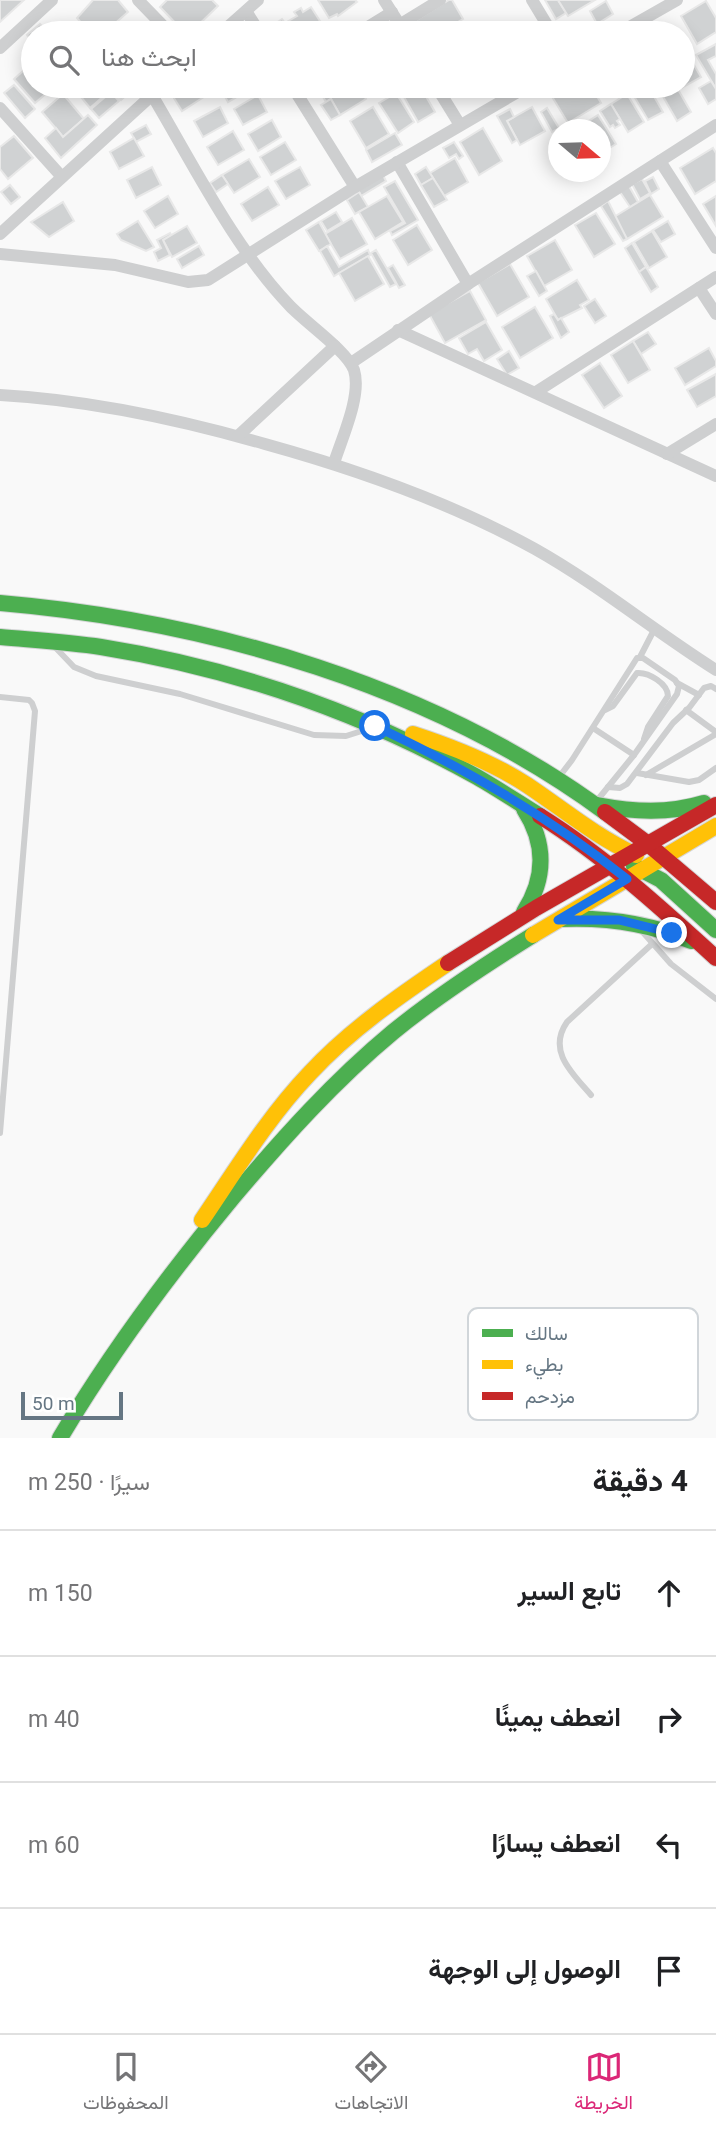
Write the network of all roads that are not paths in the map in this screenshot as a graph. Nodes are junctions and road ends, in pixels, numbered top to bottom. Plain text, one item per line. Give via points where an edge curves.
1 (138, 0) edge
2 (258, 0) edge
3 (384, 0) edge
4 (440, 0) edge
5 (532, 0) edge
6 (677, 0) edge
7 (50, 1) edge
8 (246, 11) junction
9 (392, 12) junction
10 (29, 21) edge
11 (158, 21) edge
12 (235, 21) edge
13 (252, 21) edge
14 (377, 21) edge
15 (397, 21) edge
16 (412, 21) edge
17 (545, 21) edge
18 (640, 21) edge
19 (21, 28) edge
20 (0, 48) edge
21 (149, 98) edge
22 (154, 98) edge
23 (299, 98) edge
24 (443, 98) edge
25 (506, 98) edge
26 (0, 108) edge
27 (460, 125) junction
28 (716, 125) edge
29 (660, 161) junction
30 (397, 162) junction
31 (62, 177) junction
32 (355, 187) junction
33 (0, 234) edge
34 (716, 248) edge
35 (0, 254) edge
36 (247, 254) junction
37 (716, 277) edge
38 (468, 284) junction
39 (699, 288) junction
40 (716, 314) edge
41 (398, 330) junction
42 (335, 346) junction
43 (351, 363) junction
44 (536, 392) junction
45 (0, 395) edge
46 (716, 424) edge
47 (238, 436) junction
48 (667, 454) junction
49 (334, 463) junction
50 (716, 476) edge
51 (0, 603) edge
52 (655, 628) junction
53 (0, 637) edge
54 (50, 641) junction
55 (640, 657) junction
56 (716, 670) edge
57 (677, 683) junction
58 (716, 689) edge
59 (677, 694) junction
60 (699, 695) junction
61 (0, 697) edge
62 (692, 704) junction
63 (603, 710) junction
64 (686, 710) junction
65 (375, 726) junction
66 (593, 728) junction
67 (716, 733) edge
68 (644, 741) junction
69 (634, 755) junction
70 (716, 768) edge
71 (636, 772) junction
72 (646, 775) junction
73 (556, 779) junction
74 (608, 787) junction
75 (716, 799) edge
76 (517, 801) junction
77 (594, 804) junction
78 (716, 805) edge
79 (716, 826) edge
80 (647, 843) junction
81 (629, 852) junction
82 (665, 857) junction
83 (609, 864) junction
84 (643, 869) junction
85 (627, 879) junction
86 (716, 902) edge
87 (519, 918) junction
88 (558, 920) junction
89 (635, 922) junction
90 (716, 930) edge
91 (652, 944) junction
92 (711, 953) edge
93 (716, 999) edge
94 (591, 1095) dead end
95 (0, 1133) edge
96 (151, 1300) junction
97 (60, 1438) edge

1 - 11 street
2 - 8 street
3 - 9 street
4 - 16 street
5 - 17 street
6 - 18 street
7 - 10 street
8 - 12 street
8 - 13 street
9 - 14 street
9 - 15 street
19 - 20 street
21 - 31 street
22 - 36 street
23 - 32 street
24 - 27 street
25 - 27 street
26 - 31 street
27 - 30 street
28 - 29 street
29 - 34 street
29 - 38 street
30 - 32 street
30 - 38 street
31 - 33 street
32 - 36 street
35 - 36 street via 115,265 198,283
36 - 42 street via 288,304
37 - 39 street
38 - 41 street
39 - 40 street
39 - 44 street
41 - 43 street
41 - 44 street
42 - 43 street
42 - 47 street
43 - 49 street via 355,393
44 - 48 street
45 - 47 street via 125,409
46 - 48 street
47 - 49 street
48 - 50 street
49 - 52 street via 495,528 577,574
51 - 73 street via 127,618 267,652 432,714
52 - 55 lane
52 - 56 street
53 - 54 street
54 - 65 street via 203,666
54 - 65 lane via 85,673 314,734 345,736
55 - 57 lane
55 - 63 lane
57 - 59 lane
57 - 60 lane
58 - 60 lane via 707,686
59 - 62 lane
59 - 68 lane
60 - 62 lane
61 - 95 lane via 29,700 35,711
62 - 64 lane
63 - 66 lane
63 - 68 lane via 613,706 640,672 665,686 668,696
64 - 67 lane
64 - 71 lane
65 - 76 street
65 - 81 street via 428,738 490,764
66 - 69 lane
66 - 73 lane
67 - 72 lane
68 - 69 lane
69 - 74 lane
70 - 72 lane via 689,782
71 - 72 lane
71 - 74 lane via 624,787
73 - 77 street
74 - 77 lane
75 - 77 street via 665,812
76 - 83 street
76 - 87 street via 536,830 542,861 538,888
77 - 80 street
78 - 80 street
79 - 82 street
80 - 81 street
80 - 82 street
81 - 82 street
81 - 83 street
82 - 84 street
82 - 86 street
83 - 84 street
83 - 85 street
83 - 87 street
84 - 85 street
84 - 90 street
85 - 88 street
85 - 92 street
87 - 96 street via 412,988 310,1073 259,1136
88 - 89 street
88 - 96 street via 420,1011 346,1074 266,1159
89 - 91 lane
89 - 92 street via 672,933
91 - 93 lane
91 - 94 lane via 563,1027 561,1055
96 - 97 street

